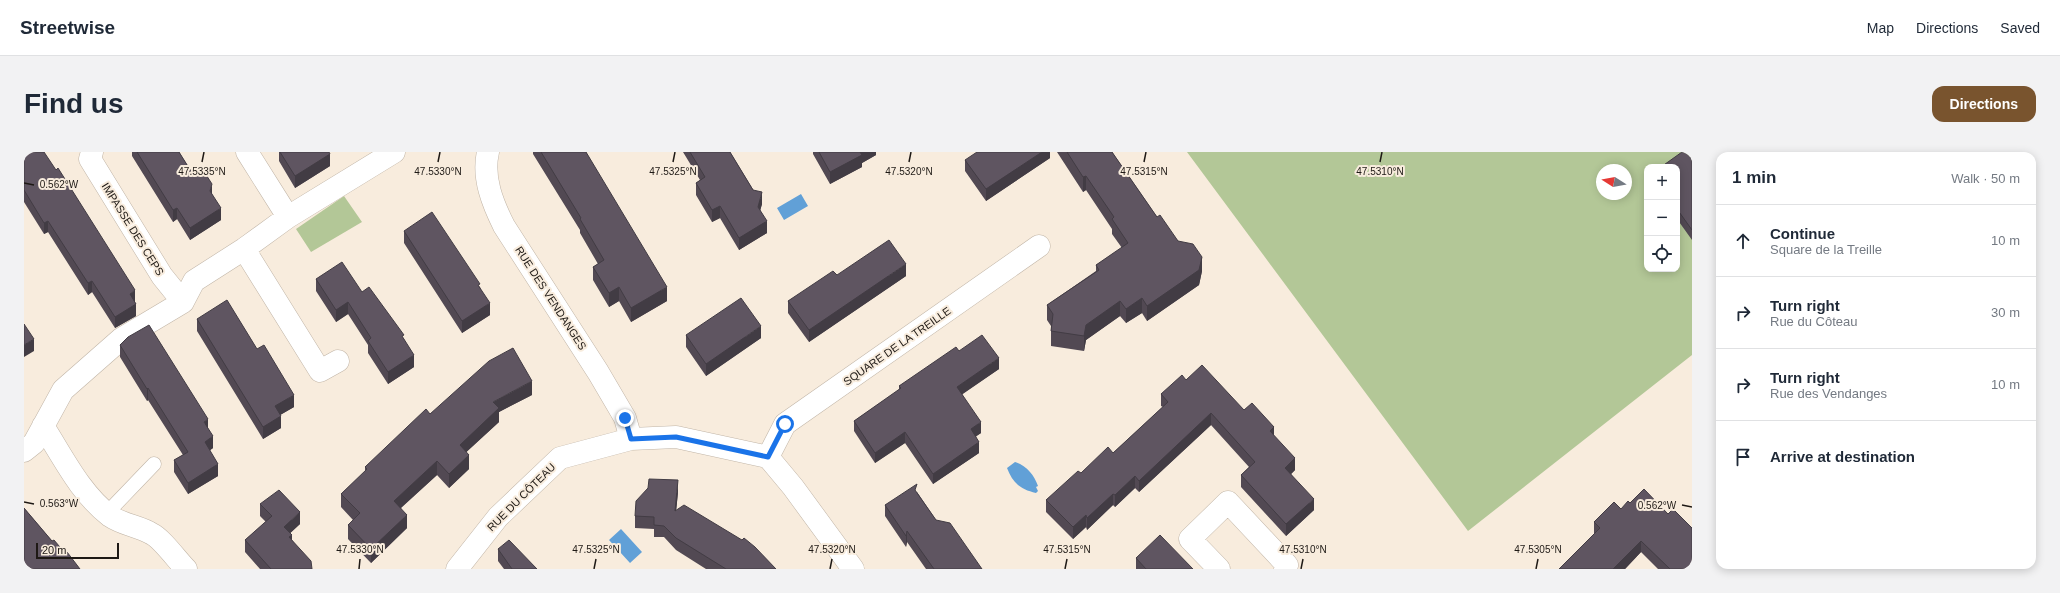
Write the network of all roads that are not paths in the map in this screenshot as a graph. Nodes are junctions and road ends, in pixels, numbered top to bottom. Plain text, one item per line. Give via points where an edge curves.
1 (92, 152) edge
2 (247, 152) edge
3 (394, 152) edge
4 (488, 152) edge
5 (288, 217) junction
6 (1038, 246) dead end
7 (244, 249) junction
8 (184, 302) junction
9 (338, 361) dead end
10 (43, 426) junction
11 (631, 439) junction
12 (24, 451) edge
13 (768, 457) junction
14 (154, 464) dead end
15 (107, 513) junction
16 (186, 569) edge
17 (456, 569) edge
18 (853, 569) edge
19 (1219, 569) edge
20 (1285, 569) edge

1 - 8 street, IMPASSE DES CEPS via 90,159 162,276
2 - 5 street
3 - 5 street
4 - 11 street, RUE DES VENDANGES via 487,177 494,205 504,226 602,378 625,418
5 - 7 street
6 - 13 street, SQUARE DE LA TREILLE via 785,424
7 - 8 street via 194,281
7 - 9 street via 320,371
8 - 10 street via 121,339 63,390
10 - 12 street via 34,443
10 - 15 street via 84,489
11 - 13 street, RUE DU CÔTEAU via 676,437
11 - 17 street, RUE DU CÔTEAU via 560,458 498,517
13 - 18 street
14 - 15 lane
15 - 16 street via 136,529 153,534
19 - 20 street via 1190,538 1228,502 1287,565

